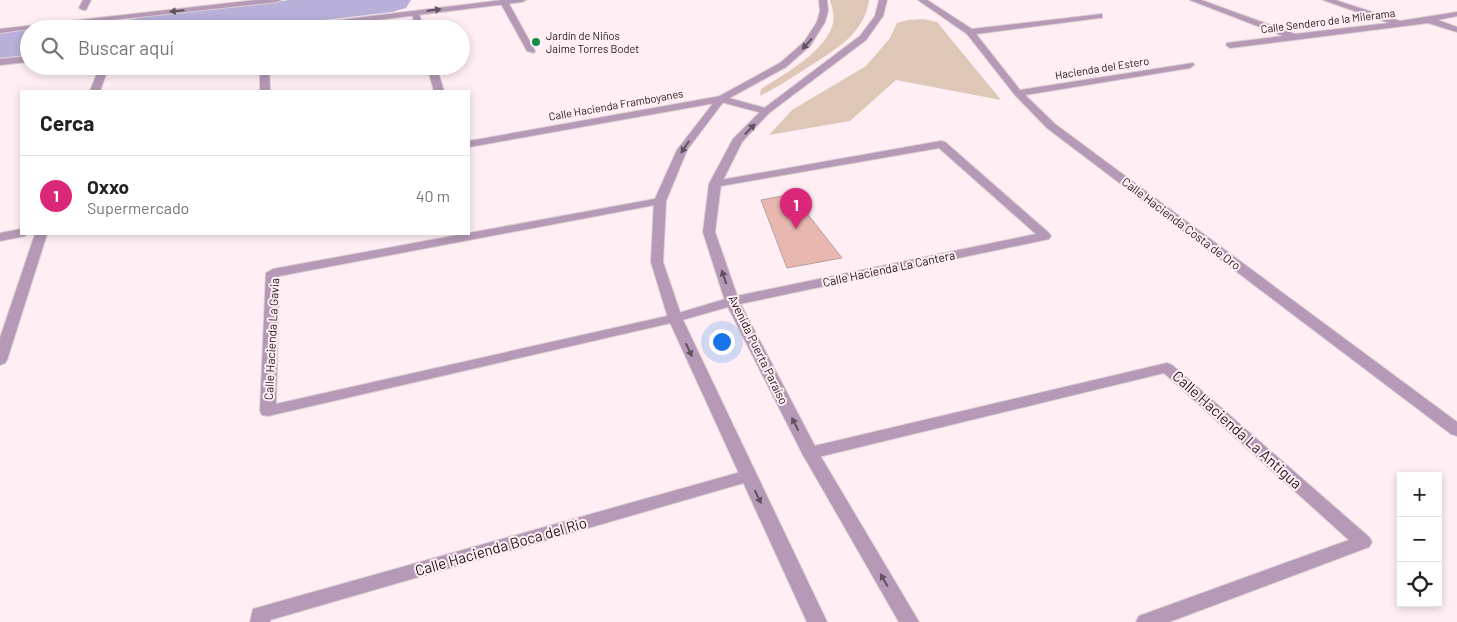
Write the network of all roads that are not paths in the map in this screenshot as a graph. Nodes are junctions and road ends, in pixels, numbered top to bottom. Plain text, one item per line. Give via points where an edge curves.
1 (277, 0) edge
2 (522, 0) edge
3 (823, 0) edge
4 (883, 0) edge
5 (922, 0) edge
6 (1194, 0) edge
7 (1327, 0) edge
8 (504, 2) junction
9 (414, 13) junction
10 (1457, 14) edge
11 (1099, 16) dead end
12 (98, 20) edge
13 (356, 20) edge
14 (417, 20) edge
15 (1428, 20) junction
16 (1402, 23) junction
17 (20, 29) edge
18 (1457, 30) edge
19 (0, 31) edge
20 (970, 32) junction
21 (1294, 37) junction
22 (1230, 45) dead end
23 (531, 51) dead end
24 (20, 60) edge
25 (0, 62) edge
26 (1190, 65) dead end
27 (101, 75) edge
28 (264, 75) edge
29 (434, 75) edge
30 (95, 90) edge
31 (265, 90) edge
32 (439, 90) edge
33 (1018, 93) junction
34 (721, 99) junction
35 (766, 111) junction
36 (470, 144) edge
37 (715, 184) junction
38 (660, 201) junction
39 (20, 233) edge
40 (41, 235) edge
41 (0, 236) edge
42 (732, 301) junction
43 (675, 318) junction
44 (5, 332) edge
45 (0, 360) edge
46 (1457, 430) edge
47 (810, 454) junction
48 (748, 476) junction
49 (260, 622) edge
50 (817, 622) edge
51 (909, 622) edge
52 (1146, 622) edge

1 -> 12 street
2 - 8 street
3 -> 34 street via 821,22 797,54
4 - 35 street, Avenida Puerta Paraíso via 879,16 863,38
5 - 20 street, Calle Hacienda Costa de Oro
6 - 21 street
7 - 16 street
9 -> 8 street
8 - 23 street
9 - 13 street
9 - 14 street
10 - 15 street, Calle Sendero de la Milerama
11 - 20 street
15 - 16 street, Calle Sendero de la Milerama
15 - 18 street
16 - 21 street, Calle Sendero de la Milerama
17 -> 19 street
20 - 33 street, Calle Hacienda Costa de Oro
21 - 22 street, Calle Sendero de la Milerama
24 - 25 street
26 - 33 street, Hacienda del Estero
27 - 30 street
28 - 31 street
29 - 32 street
33 - 46 street, Calle Hacienda Costa de Oro via 1051,126
34 - 35 street, Calle Hacienda Framboyanes
34 - 36 street, Calle Hacienda Framboyanes
34 -> 38 street via 682,150
37 -> 35 street, Avenida Puerta Paraíso via 737,142
42 -> 37 street, Avenida Puerta Paraíso via 709,232
37 - 42 street, Calle Hacienda La Cantera via 941,144 1045,236
38 - 43 street via 657,262
38 - 43 street, Calle Hacienda La Gavia via 273,273 268,411
39 - 41 street
40 - 44 street
42 - 43 street, Calle Hacienda La Gavia
47 -> 42 street, Avenida Puerta Paraíso
43 -> 48 street
44 - 45 street
51 -> 47 street, Avenida Puerta Paraíso
47 - 52 street, Calle Hacienda La Antigua via 1167,368 1363,542
48 - 49 street, Calle Hacienda Boca del Río via 260,615
48 -> 50 street

